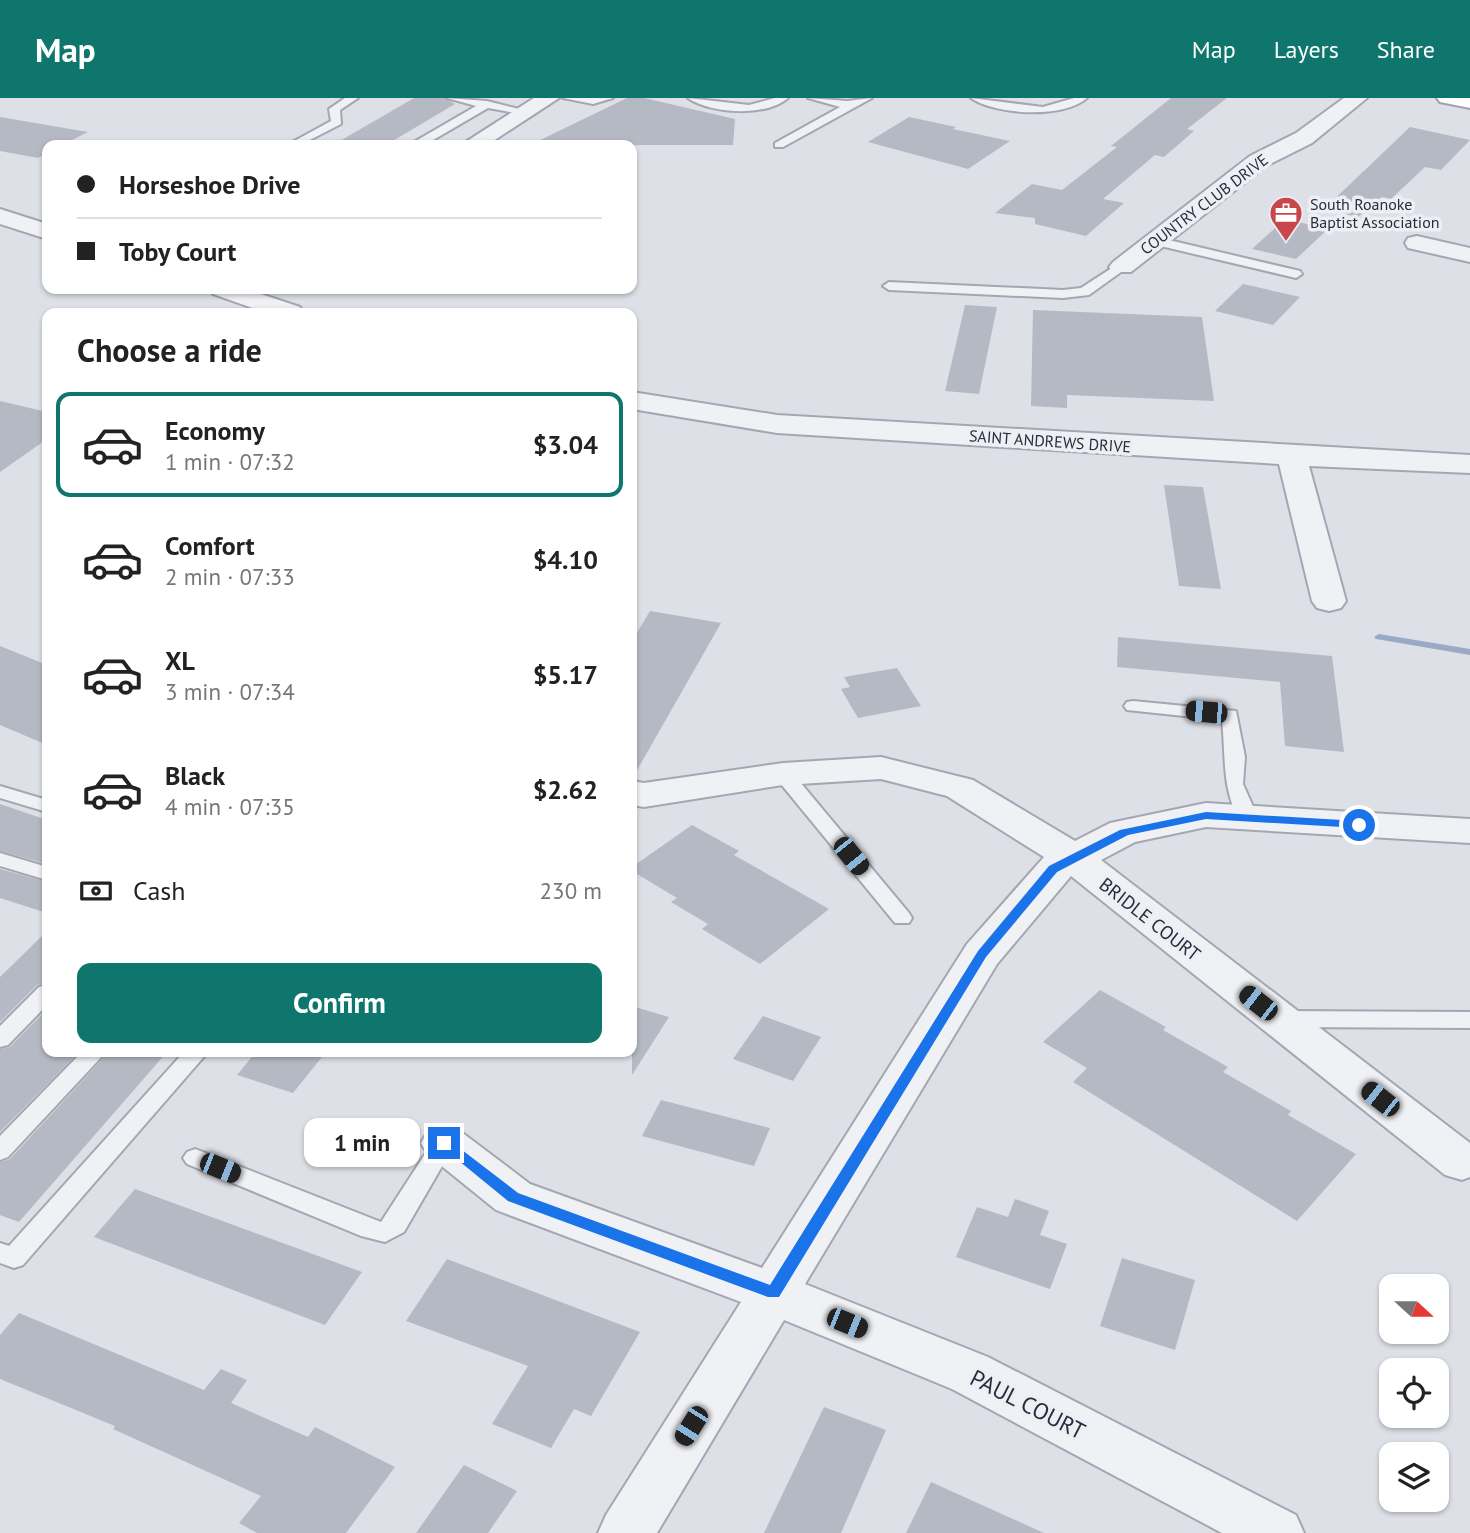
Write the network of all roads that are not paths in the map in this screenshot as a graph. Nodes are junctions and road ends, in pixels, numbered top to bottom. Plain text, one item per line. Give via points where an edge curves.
1 (353, 98) edge
2 (452, 98) edge
3 (549, 98) edge
4 (568, 98) edge
5 (608, 98) edge
6 (693, 98) edge
7 (783, 98) edge
8 (813, 98) edge
9 (867, 98) edge
10 (976, 98) edge
11 (1082, 98) edge
12 (1357, 98) edge
13 (1447, 98) edge
14 (1470, 102) edge
15 (487, 104) junction
16 (851, 105) junction
17 (526, 112) junction
18 (301, 140) edge
19 (425, 140) edge
20 (480, 140) edge
21 (779, 145) dead end
22 (0, 216) edge
23 (42, 227) edge
24 (1156, 241) junction
25 (1418, 243) dead end
26 (1470, 255) edge
27 (1122, 267) joint
28 (1296, 274) dead end
29 (889, 286) dead end
30 (236, 294) edge
31 (277, 308) edge
32 (637, 402) edge
33 (1292, 456) junction
34 (1470, 464) edge
35 (1329, 601) dead end
36 (1133, 706) dead end
37 (783, 774) junction
38 (0, 792) edge
39 (637, 794) edge
40 (42, 805) edge
41 (1248, 818) junction
42 (1470, 831) edge
43 (1073, 858) junction
44 (0, 859) edge
45 (42, 872) edge
46 (902, 918) dead end
47 (42, 997) edge
48 (1279, 1019) junction
49 (1470, 1020) edge
50 (0, 1039) edge
51 (90, 1057) edge
52 (193, 1057) edge
53 (444, 1143) joint
54 (0, 1151) edge
55 (195, 1158) dead end
56 (1462, 1162) dead end
57 (0, 1253) edge
58 (773, 1293) junction
59 (626, 1533) edge
60 (1276, 1533) edge

1 - 18 lane via 334,110 337,121
2 - 15 lane
3 - 17 street
4 - 5 lane
6 - 7 lane via 747,110
8 - 16 lane
9 - 16 lane
10 - 11 lane via 1034,111 1065,108
12 - 24 street, COUNTRY CLUB DRIVE via 1311,134 1258,161
13 - 14 main road
15 - 17 lane
15 - 19 lane
16 - 21 lane
17 - 20 street
22 - 23 street
24 - 27 street, COUNTRY CLUB DRIVE
24 - 28 lane
25 - 26 street
27 - 29 lane via 1084,292 1063,294
30 - 31 street
32 - 33 street, SAINT ANDREWS DRIVE via 777,424
33 - 34 street, SAINT ANDREWS DRIVE
33 - 35 street
36 - 41 lane via 1230,715 1236,757 1234,784
37 - 39 street, BRIDLE COURT
37 - 43 street, BRIDLE COURT via 881,768 960,788
37 - 46 lane
38 - 40 lane
41 - 42 street
41 - 43 street via 1206,815 1124,832
43 - 48 street, BRIDLE COURT
43 - 58 street via 1053,869 982,954
44 - 45 lane
47 - 50 lane
48 - 49 lane
48 - 56 street, BRIDLE COURT
51 - 54 lane
52 - 57 lane via 14,1258
53 - 55 lane via 395,1225 385,1232
53 - 58 street, PAUL COURT via 513,1197
58 - 59 street
58 - 60 street, PAUL COURT via 970,1373

